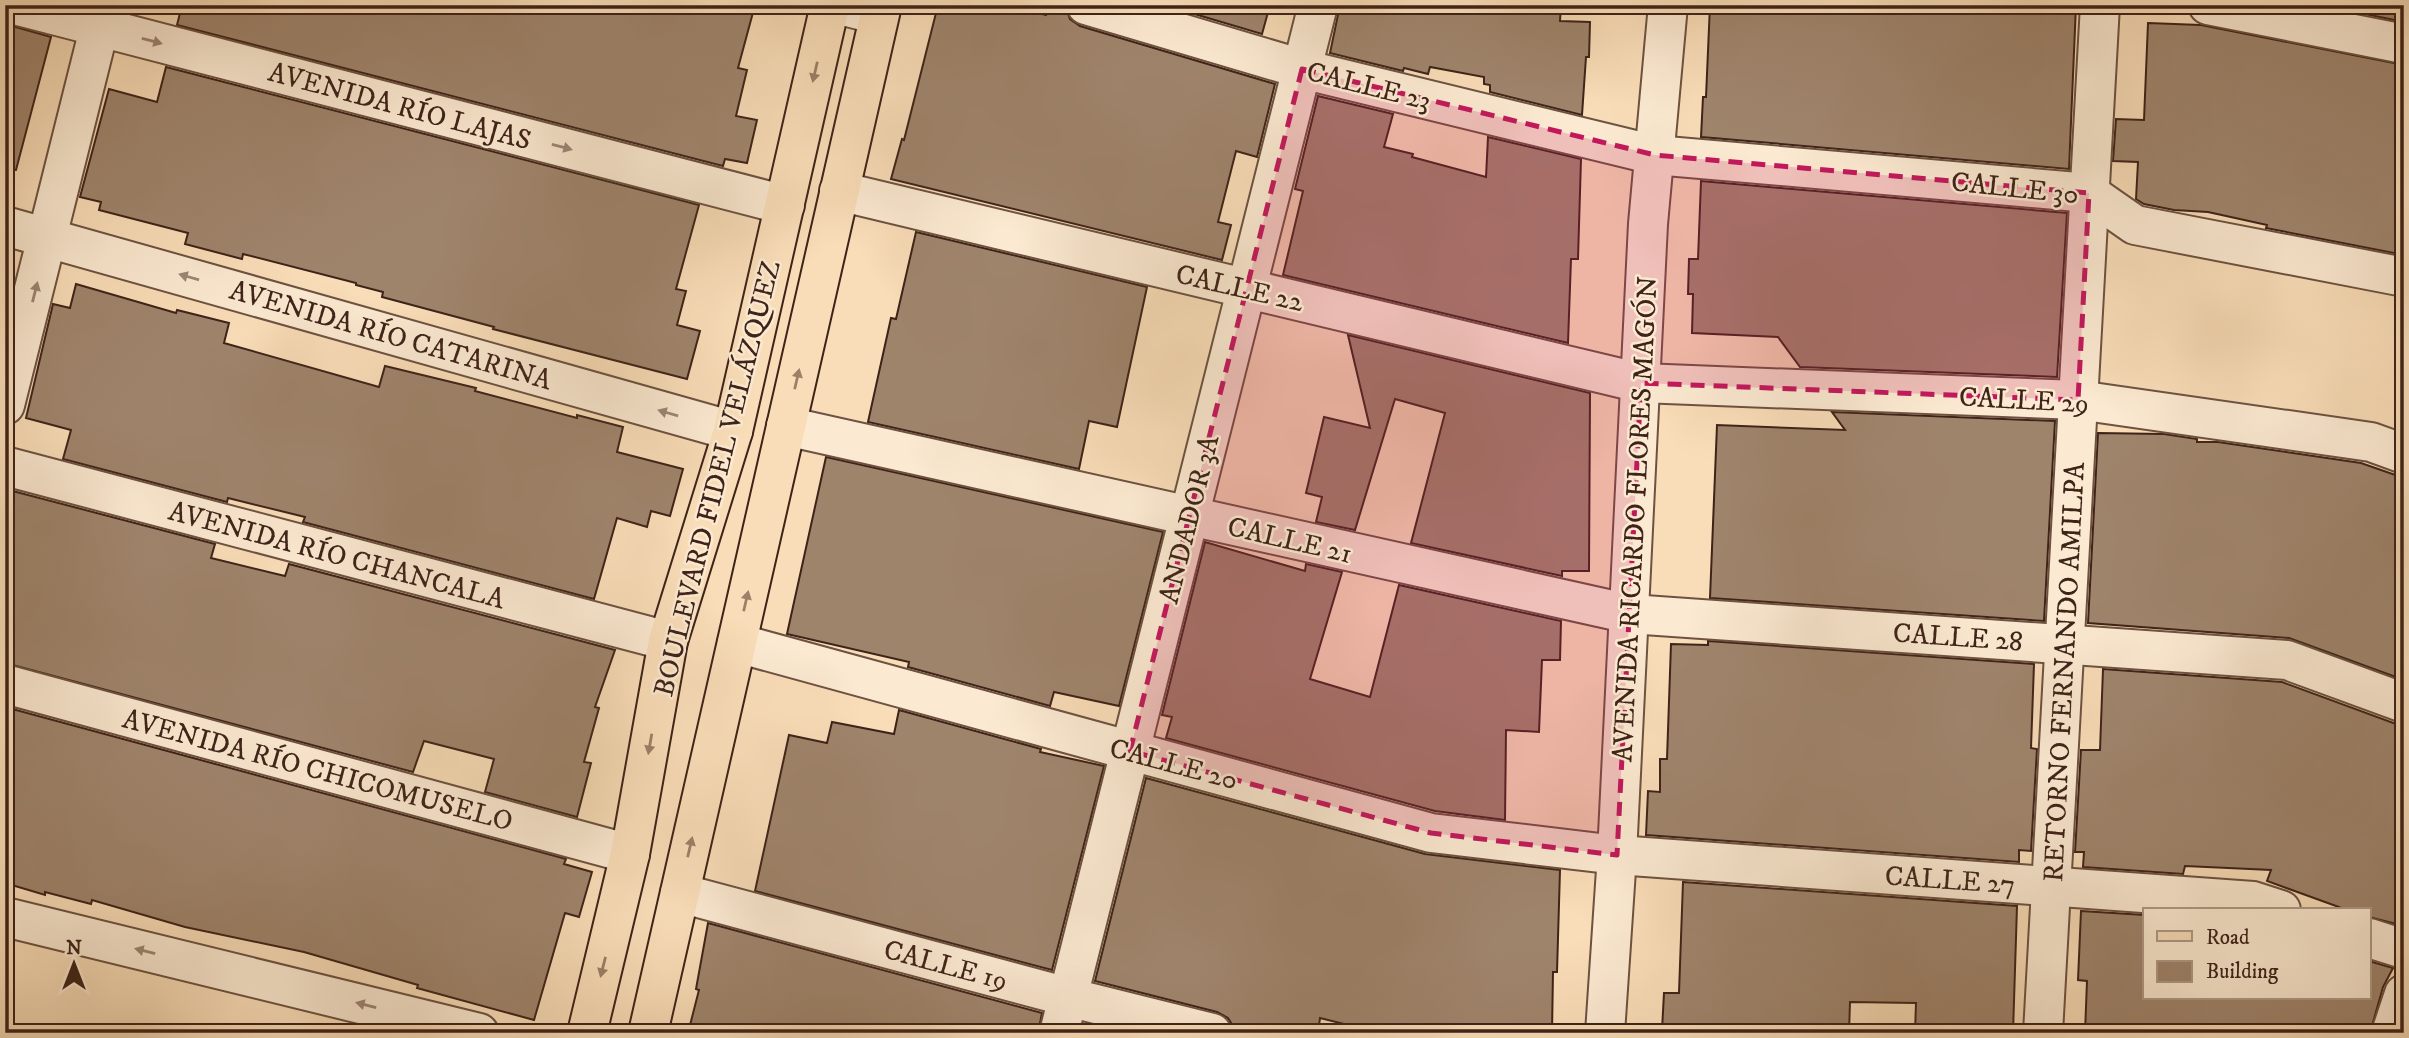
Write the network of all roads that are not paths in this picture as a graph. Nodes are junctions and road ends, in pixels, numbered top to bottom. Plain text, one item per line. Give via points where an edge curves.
1 (15, 5) edge
2 (830, 5) edge
3 (840, 5) edge
4 (1086, 5) edge
5 (1318, 5) edge
6 (1668, 5) edge
7 (2100, 5) edge
8 (2208, 5) edge
9 (880, 10) edge
10 (102, 16) edge
11 (2404, 44) edge
12 (1302, 69) junction
13 (1655, 155) junction
14 (839, 191) junction
15 (2089, 192) junction
16 (785, 205) junction
17 (5, 226) edge
18 (48, 237) junction
19 (2404, 277) edge
20 (1246, 288) junction
21 (1641, 383) junction
22 (2078, 400) junction
23 (5, 405) edge
24 (786, 426) junction
25 (733, 431) junction
26 (2404, 454) edge
27 (5, 466) edge
28 (1189, 517) junction
29 (1630, 614) junction
30 (668, 641) junction
31 (737, 643) junction
32 (2064, 643) junction
33 (5, 684) edge
34 (2404, 703) edge
35 (1130, 751) junction
36 (630, 854) junction
37 (1617, 855) junction
38 (2051, 887) junction
39 (680, 893) junction
40 (2275, 908) edge
41 (5, 917) edge
42 (2370, 938) edge
43 (2404, 949) edge
44 (2404, 995) edge
45 (1063, 1015) edge
46 (480, 1033) edge
47 (587, 1033) edge
48 (648, 1033) edge
49 (1212, 1033) edge
50 (1605, 1033) edge
51 (2043, 1033) edge
52 (2391, 1033) edge

1 - 10 street, AVENIDA RÍO LAJAS
2 -> 16 main road, BOULEVARD FIDEL VELÁZQUEZ
3 - 9 street
4 - 12 street, CALLE 23
5 - 12 street, ANDADOR 3A
6 - 13 street, AVENIDA RICARDO FLORES MAGÓN
7 - 15 street, RETORNO FERNANDO AMILPA
8 - 11 street
9 - 14 main road, BOULEVARD FIDEL VELÁZQUEZ
10 -> 16 street, AVENIDA RÍO LAJAS
10 - 18 street
12 - 13 street, CALLE 23
12 - 20 street, ANDADOR 3A
13 - 15 street, CALLE 30
13 - 21 street, AVENIDA RICARDO FLORES MAGÓN
14 - 20 street, CALLE 22
24 -> 14 main road, BOULEVARD FIDEL VELÁZQUEZ
15 - 19 street, CALLE 30 via 2135,225
15 - 22 street, RETORNO FERNANDO AMILPA
16 - 25 main road, BOULEVARD FIDEL VELÁZQUEZ
17 - 18 street, AVENIDA RÍO CATARINA
23 -> 18 street
25 -> 18 street, AVENIDA RÍO CATARINA
20 - 21 street, CALLE 22
20 - 28 street, ANDADOR 3A
21 - 22 street, CALLE 29
21 - 29 street, AVENIDA RICARDO FLORES MAGÓN
22 - 26 street, CALLE 29 via 2371,442
22 - 32 street, RETORNO FERNANDO AMILPA
24 - 28 street, CALLE 21
31 -> 24 main road, BOULEVARD FIDEL VELÁZQUEZ
25 - 30 main road, BOULEVARD FIDEL VELÁZQUEZ
27 - 30 street, AVENIDA RÍO CHANCALA
28 - 29 street, CALLE 21
28 - 35 street, ANDADOR 3A
29 - 32 street, CALLE 28
29 - 37 street, AVENIDA RICARDO FLORES MAGÓN
30 -> 36 main road, BOULEVARD FIDEL VELÁZQUEZ
31 - 35 street, CALLE 20
39 -> 31 main road, BOULEVARD FIDEL VELÁZQUEZ
32 - 34 street, CALLE 28 via 2287,660
32 - 38 street, RETORNO FERNANDO AMILPA
33 - 36 street, AVENIDA RÍO CHICOMUSELO
35 - 37 street, CALLE 20 via 1431,833
35 - 45 street, ANDADOR 3A
36 -> 47 main road, BOULEVARD FIDEL VELÁZQUEZ
37 - 38 street, CALLE 27
37 - 50 street, AVENIDA RICARDO FLORES MAGÓN
38 - 40 street, CALLE 27 via 2253,901
38 - 51 street, RETORNO FERNANDO AMILPA
39 - 45 street, CALLE 19
39 - 48 main road, BOULEVARD FIDEL VELÁZQUEZ
46 -> 41 street
42 - 43 street
44 - 52 street
45 - 49 street, CALLE 19

